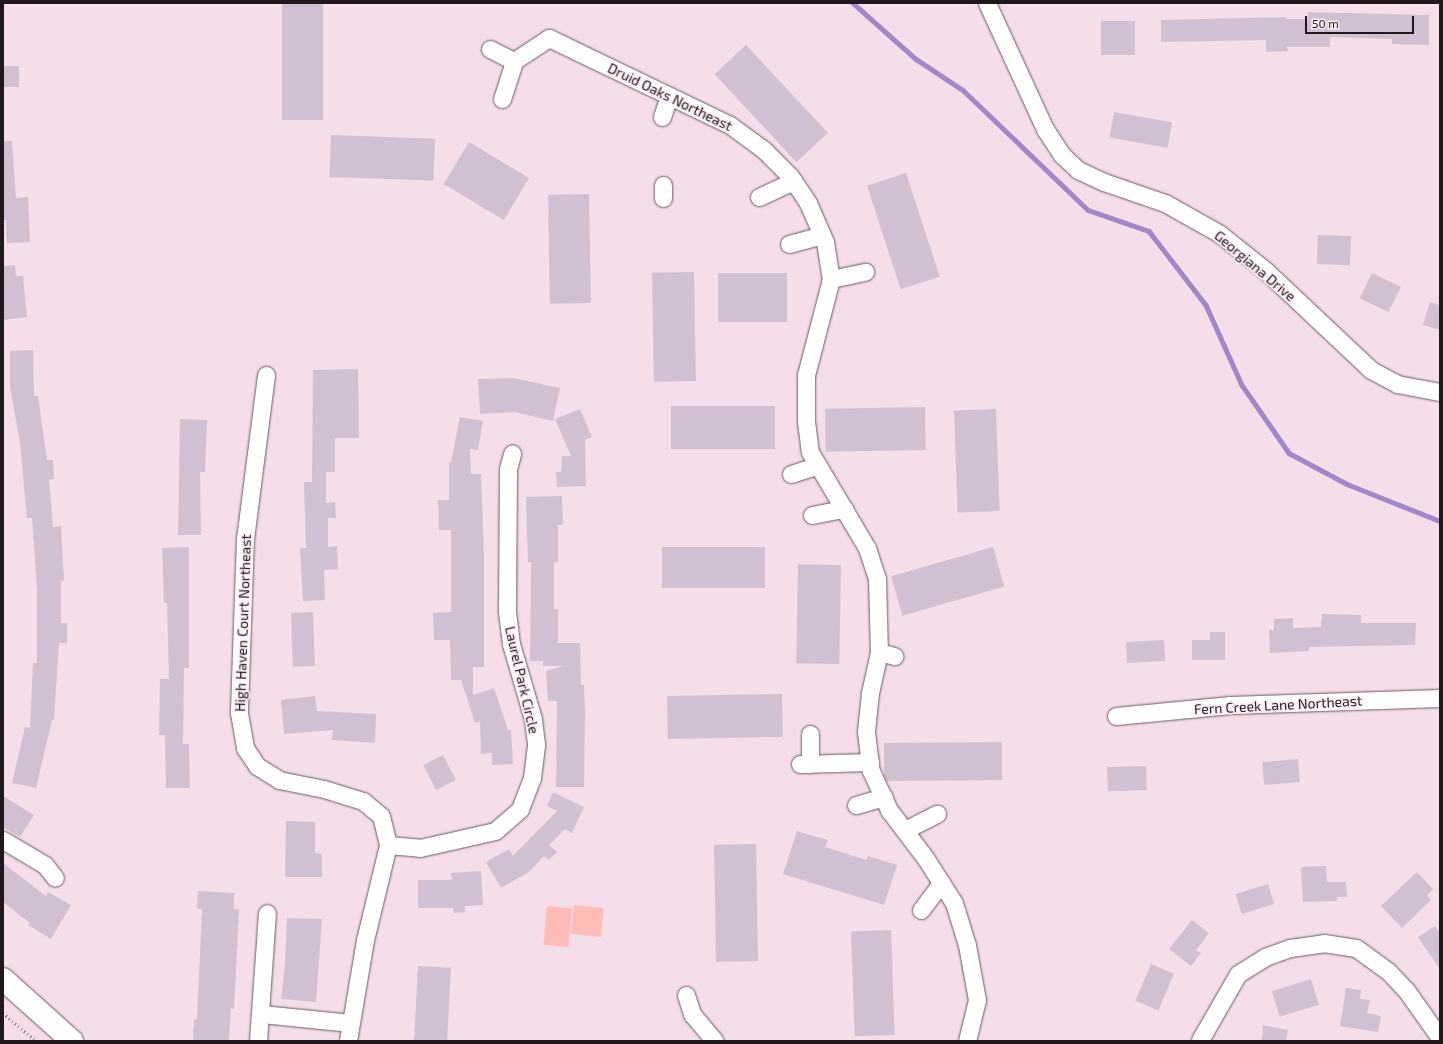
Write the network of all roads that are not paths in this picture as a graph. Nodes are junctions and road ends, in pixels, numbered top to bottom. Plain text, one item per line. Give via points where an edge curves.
1 (987, 3) edge
2 (490, 49) dead end
3 (514, 61) junction
4 (669, 96) junction
5 (502, 99) dead end
6 (662, 117) dead end
7 (793, 181) junction
8 (759, 196) dead end
9 (822, 234) junction
10 (789, 244) dead end
11 (865, 272) dead end
12 (831, 278) junction
13 (266, 375) dead end
14 (1440, 392) edge
15 (512, 454) dead end
16 (818, 465) junction
17 (791, 474) dead end
18 (844, 509) junction
19 (812, 515) dead end
20 (1440, 698) edge
21 (1116, 716) dead end
22 (810, 734) dead end
23 (870, 762) junction
24 (884, 798) junction
25 (856, 805) dead end
26 (938, 814) dead end
27 (904, 830) junction
28 (3, 840) edge
29 (388, 845) junction
30 (55, 878) dead end
31 (941, 883) junction
32 (921, 910) dead end
33 (267, 913) dead end
34 (7, 989) edge
35 (686, 995) dead end
36 (262, 1014) junction
37 (351, 1023) junction
38 (1440, 1038) edge
39 (1200, 1040) dead end
40 (72, 1041) edge
41 (258, 1041) edge
42 (348, 1041) edge
43 (715, 1041) edge
44 (967, 1041) edge

1 - 14 street, Georgiana Drive via 1045,129 1062,155 1078,170 1165,203 1220,234 1266,271 1357,360 1390,381
2 - 3 street
3 - 4 street, Druid Oaks Northeast via 549,38
3 - 5 street
4 - 6 street
4 - 7 street, Druid Oaks Northeast via 730,125 764,150
7 - 8 street
7 - 9 street, Druid Oaks Northeast via 808,203
9 - 10 street
9 - 12 street, Druid Oaks Northeast
11 - 12 street
12 - 16 street, Druid Oaks Northeast via 806,375 806,421 810,452
13 - 29 street, High Haven Court Northeast via 245,538 239,713 245,748 257,766 279,780 324,789 363,802 381,816
15 - 29 street, Laurel Park Circle via 508,469 507,611 511,644 536,738 532,778 520,809 495,831 420,848
16 - 17 street
16 - 18 street, Druid Oaks Northeast
18 - 19 street
18 - 23 street, Druid Oaks Northeast via 867,548 877,578 886,654 870,693 866,732
20 - 21 street, Fern Creek Lane Northeast via 1230,705
22 - 23 street via 805,764
23 - 24 street, Druid Oaks Northeast
24 - 25 street
24 - 27 street, Druid Oaks Northeast
26 - 27 street
27 - 31 street, Druid Oaks Northeast
28 - 30 street via 45,865
29 - 37 street, High Haven Court Northeast via 365,940
31 - 32 street
31 - 44 street, Druid Oaks Northeast via 954,903 967,945 977,1000
33 - 36 street
34 - 40 main road
35 - 43 street via 692,1014
36 - 37 street
36 - 41 street
37 - 42 street, High Haven Court Northeast
38 - 39 street via 1406,990 1388,971 1356,948 1324,944 1278,952 1238,974

